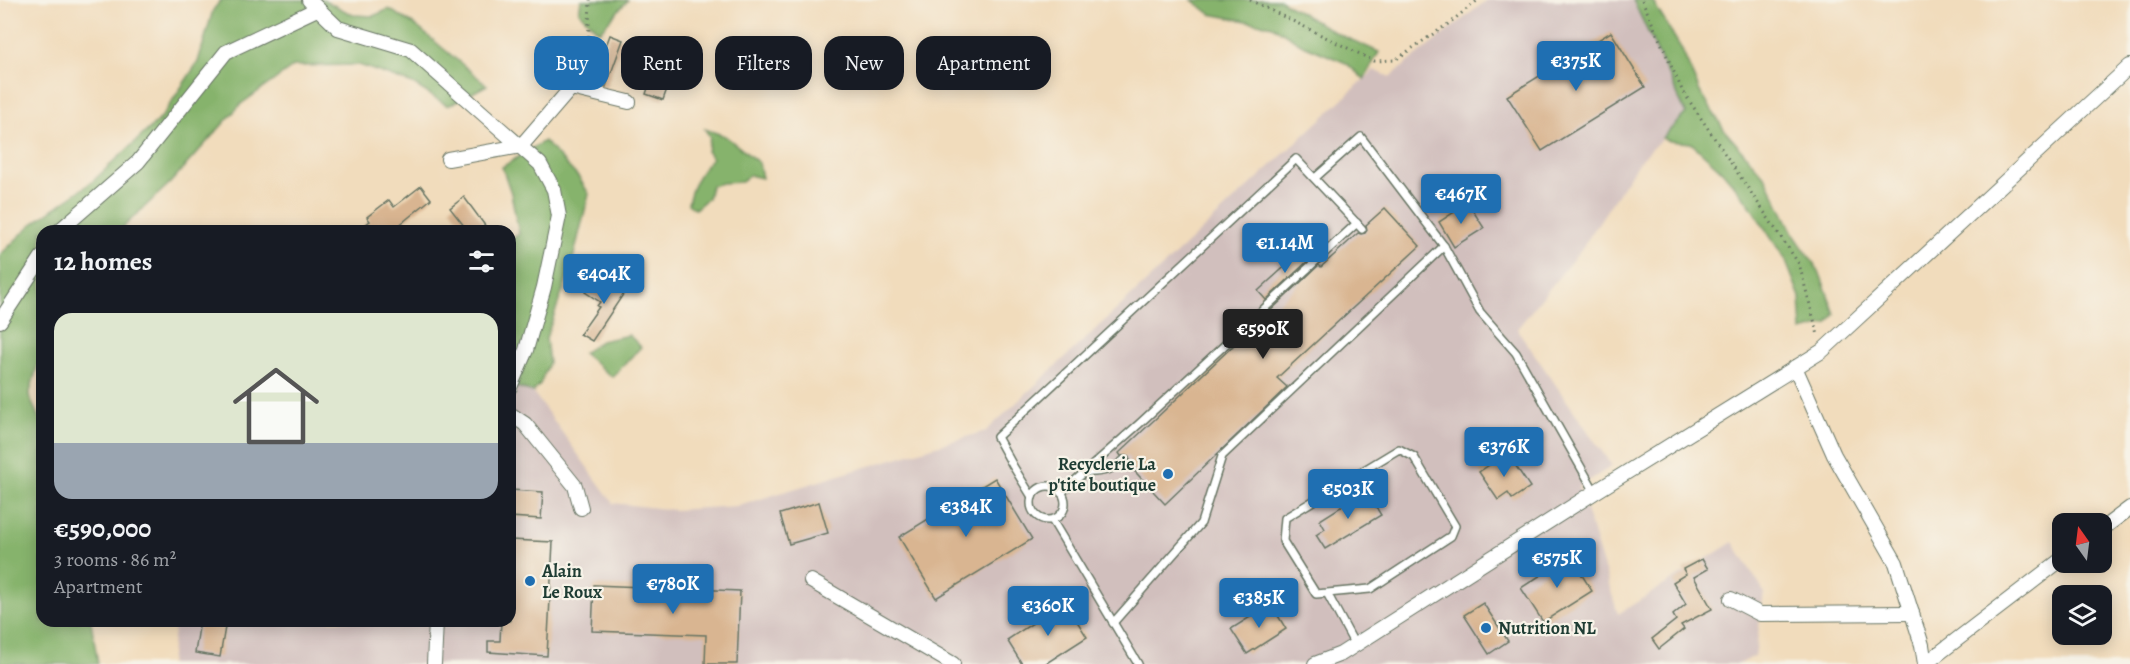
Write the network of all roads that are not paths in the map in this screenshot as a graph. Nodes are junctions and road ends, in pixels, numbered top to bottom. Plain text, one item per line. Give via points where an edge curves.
1 (313, 4) edge
2 (2130, 66) edge
3 (629, 102) dead end
4 (521, 146) junction
5 (448, 159) dead end
6 (1315, 178) junction
7 (66, 225) edge
8 (1444, 246) junction
9 (36, 266) edge
10 (0, 321) edge
11 (1795, 367) junction
12 (516, 373) edge
13 (516, 418) edge
14 (1124, 460) dead end
15 (1083, 472) junction
16 (1595, 492) junction
17 (1061, 493) junction
18 (1032, 496) junction
19 (581, 508) dead end
20 (2130, 508) edge
21 (1052, 520) junction
22 (2112, 522) edge
23 (2052, 567) edge
24 (811, 581) dead end
25 (1327, 593) junction
26 (1731, 599) dead end
27 (1912, 613) junction
28 (1113, 623) junction
29 (436, 627) edge
30 (1355, 645) junction
31 (1345, 659) edge
32 (434, 664) edge
33 (952, 664) edge
34 (1138, 664) edge
35 (1316, 664) edge
36 (1925, 664) edge

1 - 4 street via 338,28 411,50
1 - 7 street via 226,52 138,162
2 - 11 street via 1822,351
3 - 4 street via 571,88
4 - 5 street
4 - 12 street via 540,164 554,190 559,216 544,287
6 - 8 lane via 1361,137
6 - 15 lane via 1360,226
6 - 18 lane via 1296,159 997,437
8 - 16 lane via 1480,312 1516,352
8 - 28 lane via 1222,456 1201,523
9 - 10 street
11 - 16 street
11 - 27 street via 1834,455 1896,563
13 - 19 street via 575,486
14 - 15 lane via 1100,473
15 - 17 lane
16 - 30 street
17 - 18 lane via 1046,487
17 - 21 lane via 1063,511
18 - 21 lane via 1033,512 1041,519
20 - 22 street
21 - 28 lane
23 - 36 street
24 - 33 street
25 - 25 lane via 1316,594 1283,541 1285,518 1399,449 1414,457 1455,526 1451,537 1370,589
25 - 30 lane
26 - 27 street via 1760,614
27 - 36 street
28 - 34 lane
29 - 32 street
30 - 31 street
31 - 35 street

